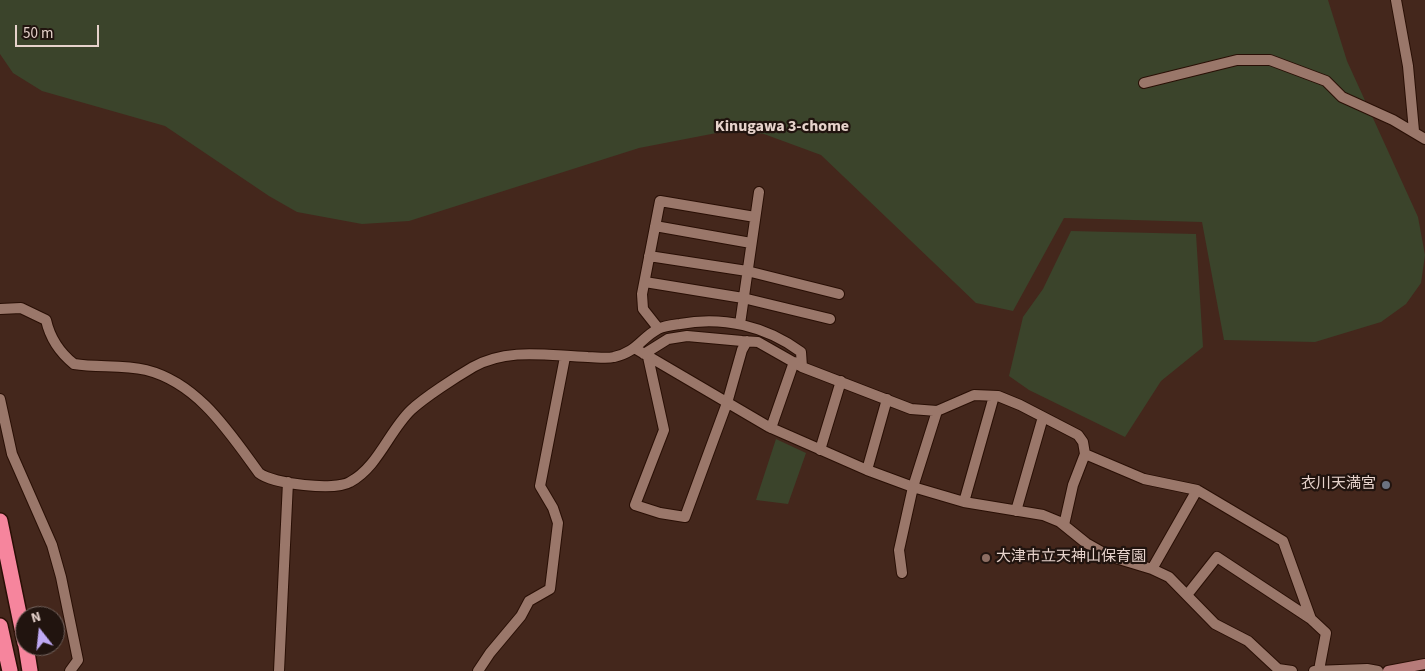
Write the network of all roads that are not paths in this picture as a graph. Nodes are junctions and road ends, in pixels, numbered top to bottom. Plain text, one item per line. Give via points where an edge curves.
1 (1396, 0) edge
2 (1144, 83) dead end
3 (1414, 131) junction
4 (1425, 139) edge
5 (759, 192) dead end
6 (755, 217) junction
7 (655, 226) junction
8 (751, 243) junction
9 (650, 256) junction
10 (747, 271) junction
11 (645, 282) junction
12 (839, 294) dead end
13 (743, 298) junction
14 (0, 309) edge
15 (830, 319) dead end
16 (740, 324) junction
17 (658, 328) junction
18 (747, 341) junction
19 (643, 353) junction
20 (565, 356) junction
21 (798, 364) junction
22 (840, 381) junction
23 (994, 396) junction
24 (0, 399) edge
25 (887, 399) junction
26 (727, 403) junction
27 (937, 411) junction
28 (1043, 417) junction
29 (771, 428) junction
30 (820, 450) junction
31 (1085, 454) junction
32 (867, 470) junction
33 (288, 482) junction
34 (913, 487) junction
35 (1197, 490) junction
36 (964, 502) junction
37 (1016, 511) junction
38 (0, 520) edge
39 (1064, 526) junction
40 (1152, 569) junction
41 (902, 573) dead end
42 (1187, 595) junction
43 (17, 606) edge
44 (1310, 619) junction
45 (0, 626) edge
46 (27, 656) edge
47 (1425, 664) edge
48 (1319, 670) edge
49 (10, 671) edge
50 (30, 671) edge
51 (70, 671) edge
52 (279, 671) edge
53 (478, 671) edge
54 (1292, 671) edge
55 (1313, 671) edge
56 (1378, 671) edge
57 (1388, 671) edge

1 - 3 street
2 - 3 street via 1238,60 1270,60 1326,80 1342,97
3 - 4 street
5 - 6 street
6 - 7 street via 660,201
6 - 8 street
7 - 8 street
7 - 9 street
8 - 10 street
9 - 10 street
9 - 11 street
10 - 12 street
10 - 13 street
11 - 13 street
11 - 17 street via 643,309
13 - 15 street
13 - 16 street
14 - 33 street via 21,308 46,320 49,336 74,364 145,370 172,378 194,394 222,423 259,473 266,479
16 - 17 street via 693,322
16 - 21 street via 762,329 783,339 801,352
17 - 19 street
18 - 19 street via 687,336 668,339
18 - 21 street via 758,342
18 - 26 street
19 - 20 street via 613,357
19 - 26 street
19 - 26 street via 664,430 635,505 685,517
20 - 33 street via 507,354 474,367 411,410 365,470 351,482 339,486
20 - 53 street via 540,486 558,523 550,589 529,601
21 - 22 street
21 - 29 street
22 - 25 street
22 - 30 street
23 - 27 street via 974,395
23 - 28 street
23 - 36 street
24 - 51 street via 12,454 52,545 61,577 78,660
25 - 27 street via 911,409
25 - 32 street
26 - 29 street
27 - 34 street
28 - 31 street via 1078,435
28 - 37 street
29 - 30 street
30 - 32 street
31 - 35 street via 1144,479
31 - 39 street via 1073,485
32 - 34 street
33 - 52 street
34 - 36 street
34 - 41 street via 899,550
35 - 40 street
35 - 44 street via 1283,540
36 - 37 street
37 - 39 street via 1043,515
38 - 43 highway
39 - 40 street via 1109,556
40 - 42 street via 1169,577
42 - 44 street via 1217,557
42 - 54 street via 1215,624 1248,641 1278,668
44 - 48 street via 1326,633
45 - 49 highway
46 - 50 highway
47 - 57 main road
48 - 55 street
48 - 56 street

